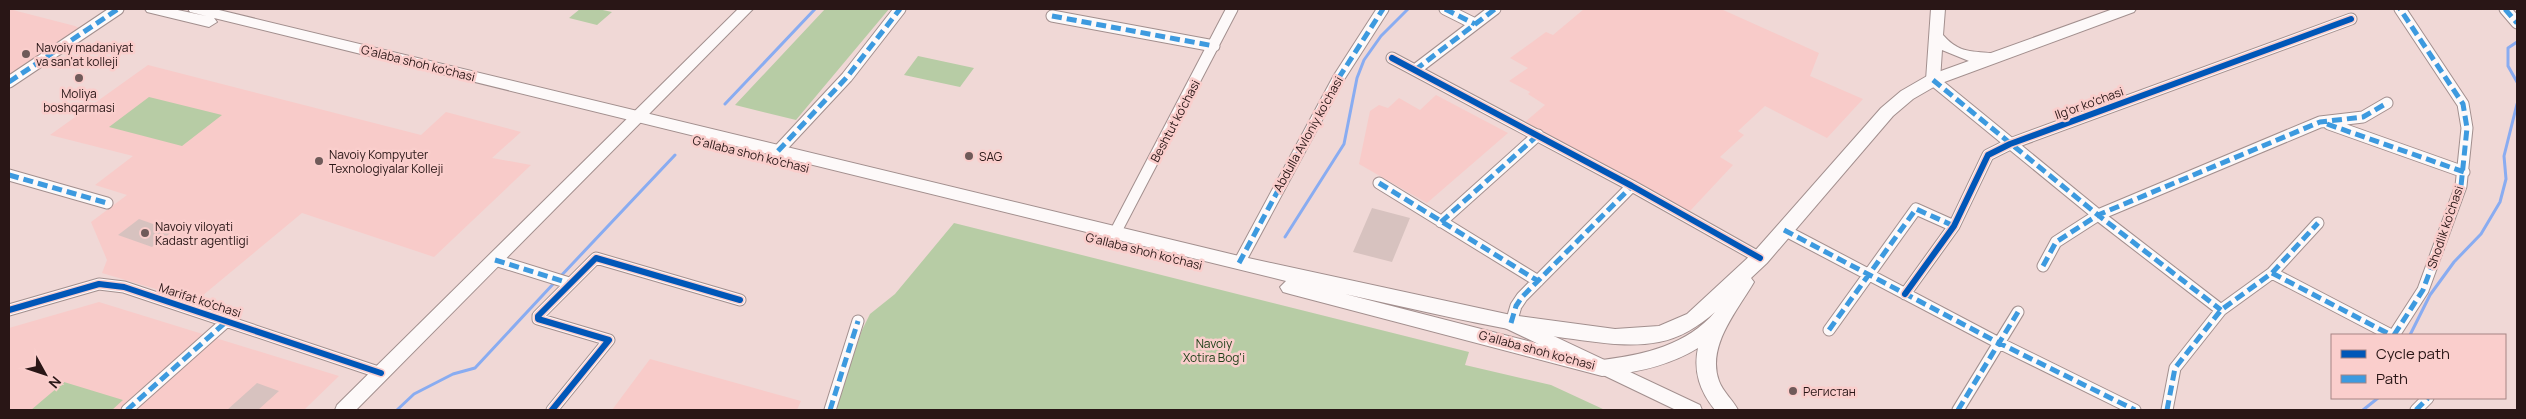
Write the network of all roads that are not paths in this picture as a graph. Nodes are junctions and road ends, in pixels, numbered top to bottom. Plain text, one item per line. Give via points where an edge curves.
1 (118, 9) edge
2 (153, 9) edge
3 (196, 9) edge
4 (746, 9) edge
5 (758, 9) edge
6 (900, 9) edge
7 (1232, 9) edge
8 (1383, 9) edge
9 (1445, 9) edge
10 (1495, 9) edge
11 (1938, 9) edge
12 (2128, 9) edge
13 (2400, 9) edge
14 (2506, 9) edge
15 (1052, 16) dead end
16 (2351, 19) dead end
17 (1475, 24) junction
18 (2517, 24) edge
19 (1935, 34) junction
20 (1214, 46) junction
21 (1392, 58) dead end
22 (1994, 58) junction
23 (1416, 70) junction
24 (1933, 80) junction
25 (9, 82) edge
26 (2387, 103) dead end
27 (592, 116) joint
28 (640, 121) junction
29 (2320, 122) junction
30 (1538, 135) junction
31 (2010, 144) junction
32 (778, 151) junction
33 (2464, 172) junction
34 (9, 175) edge
35 (1379, 183) dead end
36 (1632, 186) junction
37 (107, 203) dead end
38 (2098, 215) junction
39 (1441, 222) junction
40 (2318, 223) dead end
41 (1954, 226) junction
42 (1784, 230) junction
43 (1114, 233) junction
44 (1760, 258) junction
45 (499, 261) junction
46 (1239, 263) junction
47 (2043, 266) dead end
48 (2272, 273) junction
49 (1868, 274) junction
50 (1538, 281) junction
51 (569, 283) junction
52 (1905, 294) junction
53 (740, 300) dead end
54 (9, 310) edge
55 (2221, 310) junction
56 (2018, 312) dead end
57 (1723, 316) junction
58 (228, 321) junction
59 (858, 321) dead end
60 (1511, 323) junction
61 (1829, 330) dead end
62 (2391, 334) edge
63 (2394, 334) edge
64 (1999, 344) junction
65 (1602, 368) junction
66 (381, 373) junction
67 (2427, 399) edge
68 (127, 410) edge
69 (344, 410) edge
70 (359, 410) edge
71 (552, 410) edge
72 (830, 410) edge
73 (1693, 410) edge
74 (1727, 410) edge
75 (1958, 410) edge
76 (2135, 410) edge
77 (2167, 410) edge
78 (2416, 410) edge

1 - 25 street
2 - 27 main road, G'alaba shoh ko'chasi
3 - 28 main road, G'alaba shoh ko'chasi
4 - 28 main road
5 - 28 main road
6 - 32 street via 847,77
7 - 20 street, Beshtut ko'chasi
8 - 46 street, Abdulla Avloniy ko'chasi via 1338,79
9 - 17 street
10 - 17 street
11 - 19 main road
12 - 22 main road
13 - 33 street, Shodlik ko'chasi via 2463,104 2467,128
14 - 18 street
15 - 20 street
16 - 31 street, Ilg'or ko'chasi
17 - 23 street
19 - 22 main road via 1950,49 1963,55
19 - 24 main road
20 - 43 street, Beshtut ko'chasi
21 - 23 street
22 - 24 main road
23 - 30 street
24 - 31 street
24 - 42 main road via 1907,95 1887,112
26 - 29 street via 2374,114
27 - 28 main road, G'allaba shoh ko'chasi
28 - 32 main road, G'allaba shoh ko'chasi
28 - 45 main road
28 - 65 main road, G'allaba shoh ko'chasi
29 - 33 street
29 - 38 street
30 - 36 street
30 - 39 street
31 - 38 street
31 - 41 street, Ilg'or ko'chasi via 1988,155
32 - 43 main road, G'allaba shoh ko'chasi
33 - 63 street, Shodlik ko'chasi via 2423,290
34 - 37 street
35 - 39 street
36 - 44 street
36 - 50 street
38 - 47 street via 2056,242
38 - 55 street
39 - 50 street
40 - 48 street
41 - 49 street via 1916,209
41 - 52 street, Ilg'or ko'chasi
42 - 44 main road
42 - 49 street
43 - 46 main road, G'allaba shoh ko'chasi
44 - 57 main road
44 - 60 main road via 1694,319 1661,334 1615,337
45 - 51 street
45 - 66 main road
45 - 70 main road
46 - 60 main road, G'allaba shoh ko'chasi
48 - 55 street
48 - 62 street
49 - 52 street
49 - 61 street
50 - 60 street via 1516,306
51 - 53 street via 596,258
51 - 71 street via 538,319 609,340
52 - 64 street
54 - 58 street, Marifat ko'chasi via 99,284 124,287
55 - 77 street via 2175,368
56 - 64 street
57 - 65 main road via 1701,336 1662,356 1647,362
57 - 74 main road via 1710,344 1705,367 1709,384
58 - 66 street, Marifat ko'chasi
58 - 68 street
59 - 72 street
60 - 65 main road, G'allaba shoh ko'chasi
64 - 75 street
64 - 76 street
65 - 73 main road
66 - 69 main road
67 - 78 street

